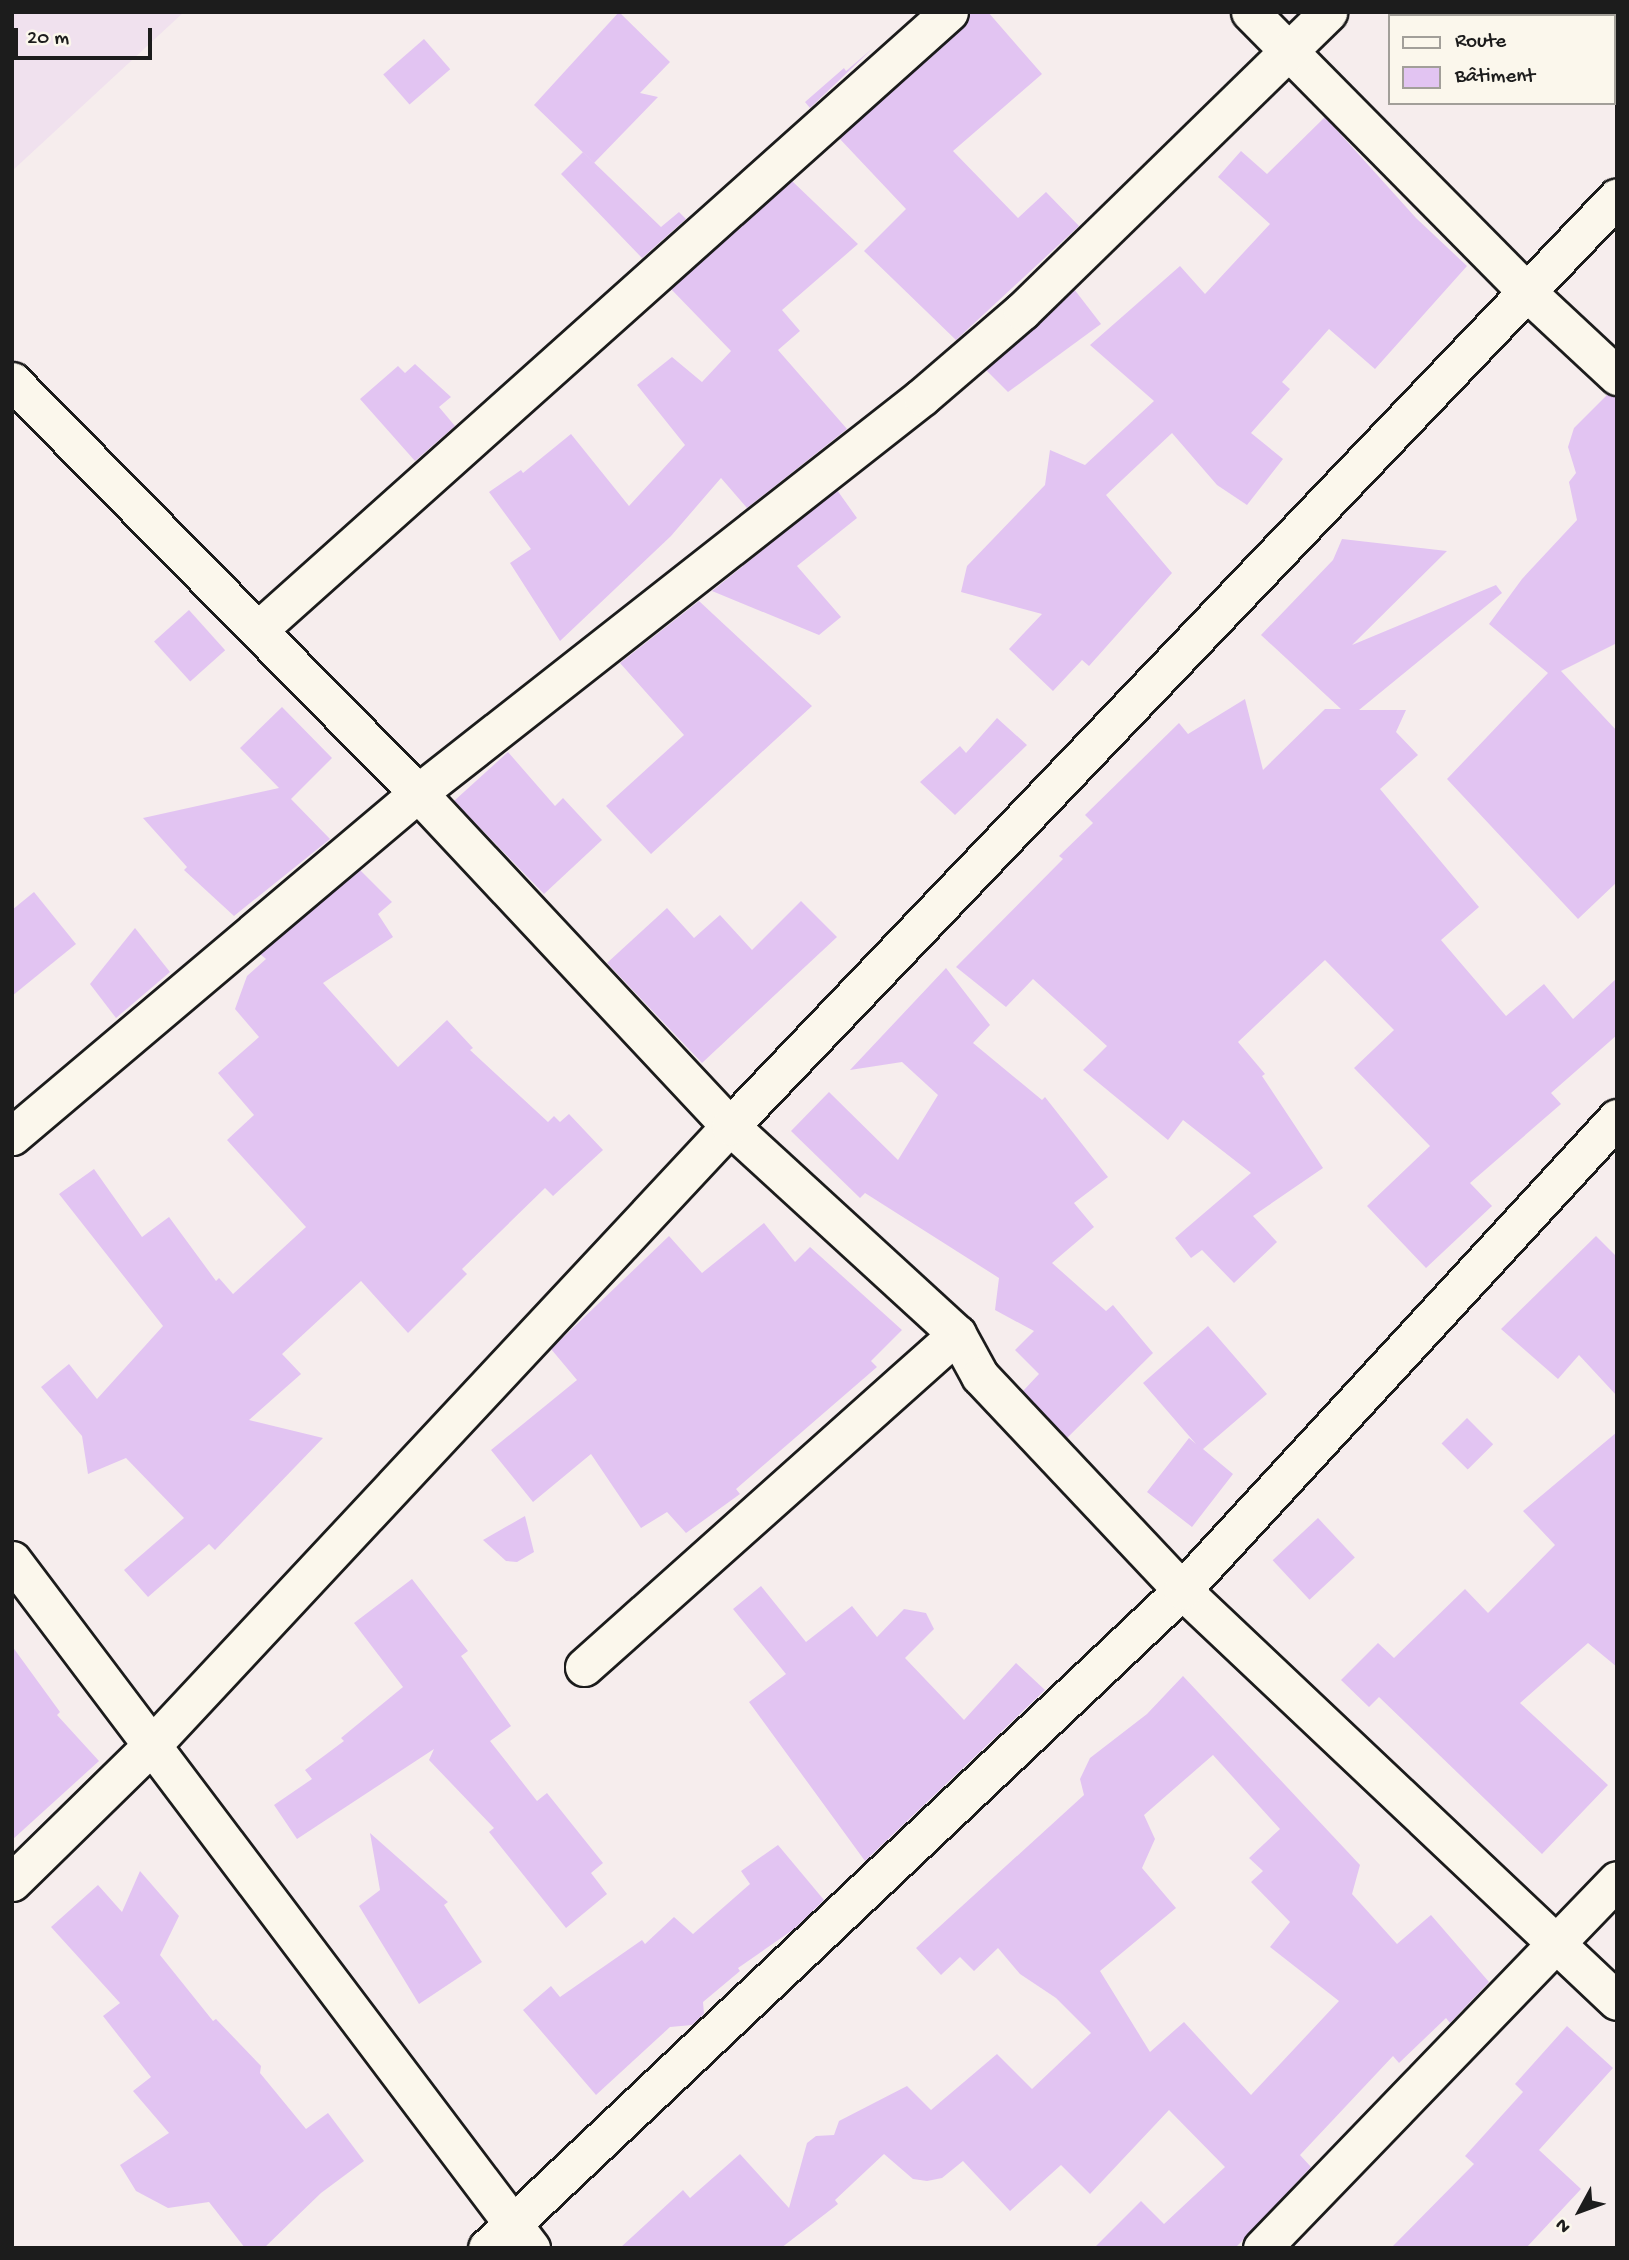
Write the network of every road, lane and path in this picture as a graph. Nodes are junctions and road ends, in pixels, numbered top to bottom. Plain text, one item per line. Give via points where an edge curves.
1 (949, 12) edge
2 (1250, 12) edge
3 (1328, 12) edge
4 (1286, 50) junction
5 (1617, 197) edge
6 (1528, 293) junction
7 (1617, 376) edge
8 (12, 381) edge
9 (258, 630) junction
10 (418, 793) junction
11 (1617, 1118) edge
12 (730, 1126) junction
13 (12, 1136) edge
14 (957, 1334) junction
15 (12, 1559) edge
16 (1182, 1590) junction
17 (584, 1667) dead end
18 (151, 1746) junction
19 (1617, 1880) edge
20 (12, 1882) edge
21 (1557, 1942) junction
22 (1617, 2001) edge
23 (522, 2235) edge
24 (486, 2248) edge
25 (1262, 2248) edge

1 - 9 street
2 - 4 street
3 - 4 street
4 - 6 street
4 - 10 street via 1022,311 922,397
5 - 6 street
6 - 7 street
6 - 12 street
8 - 9 street
9 - 10 street
10 - 12 street
10 - 13 street
11 - 16 street
12 - 14 street
12 - 18 street
14 - 16 street via 981,1376
14 - 17 street
15 - 18 street
16 - 21 street
16 - 23 street
18 - 20 street
18 - 23 street
19 - 21 street
21 - 22 street
21 - 25 street
23 - 24 street

